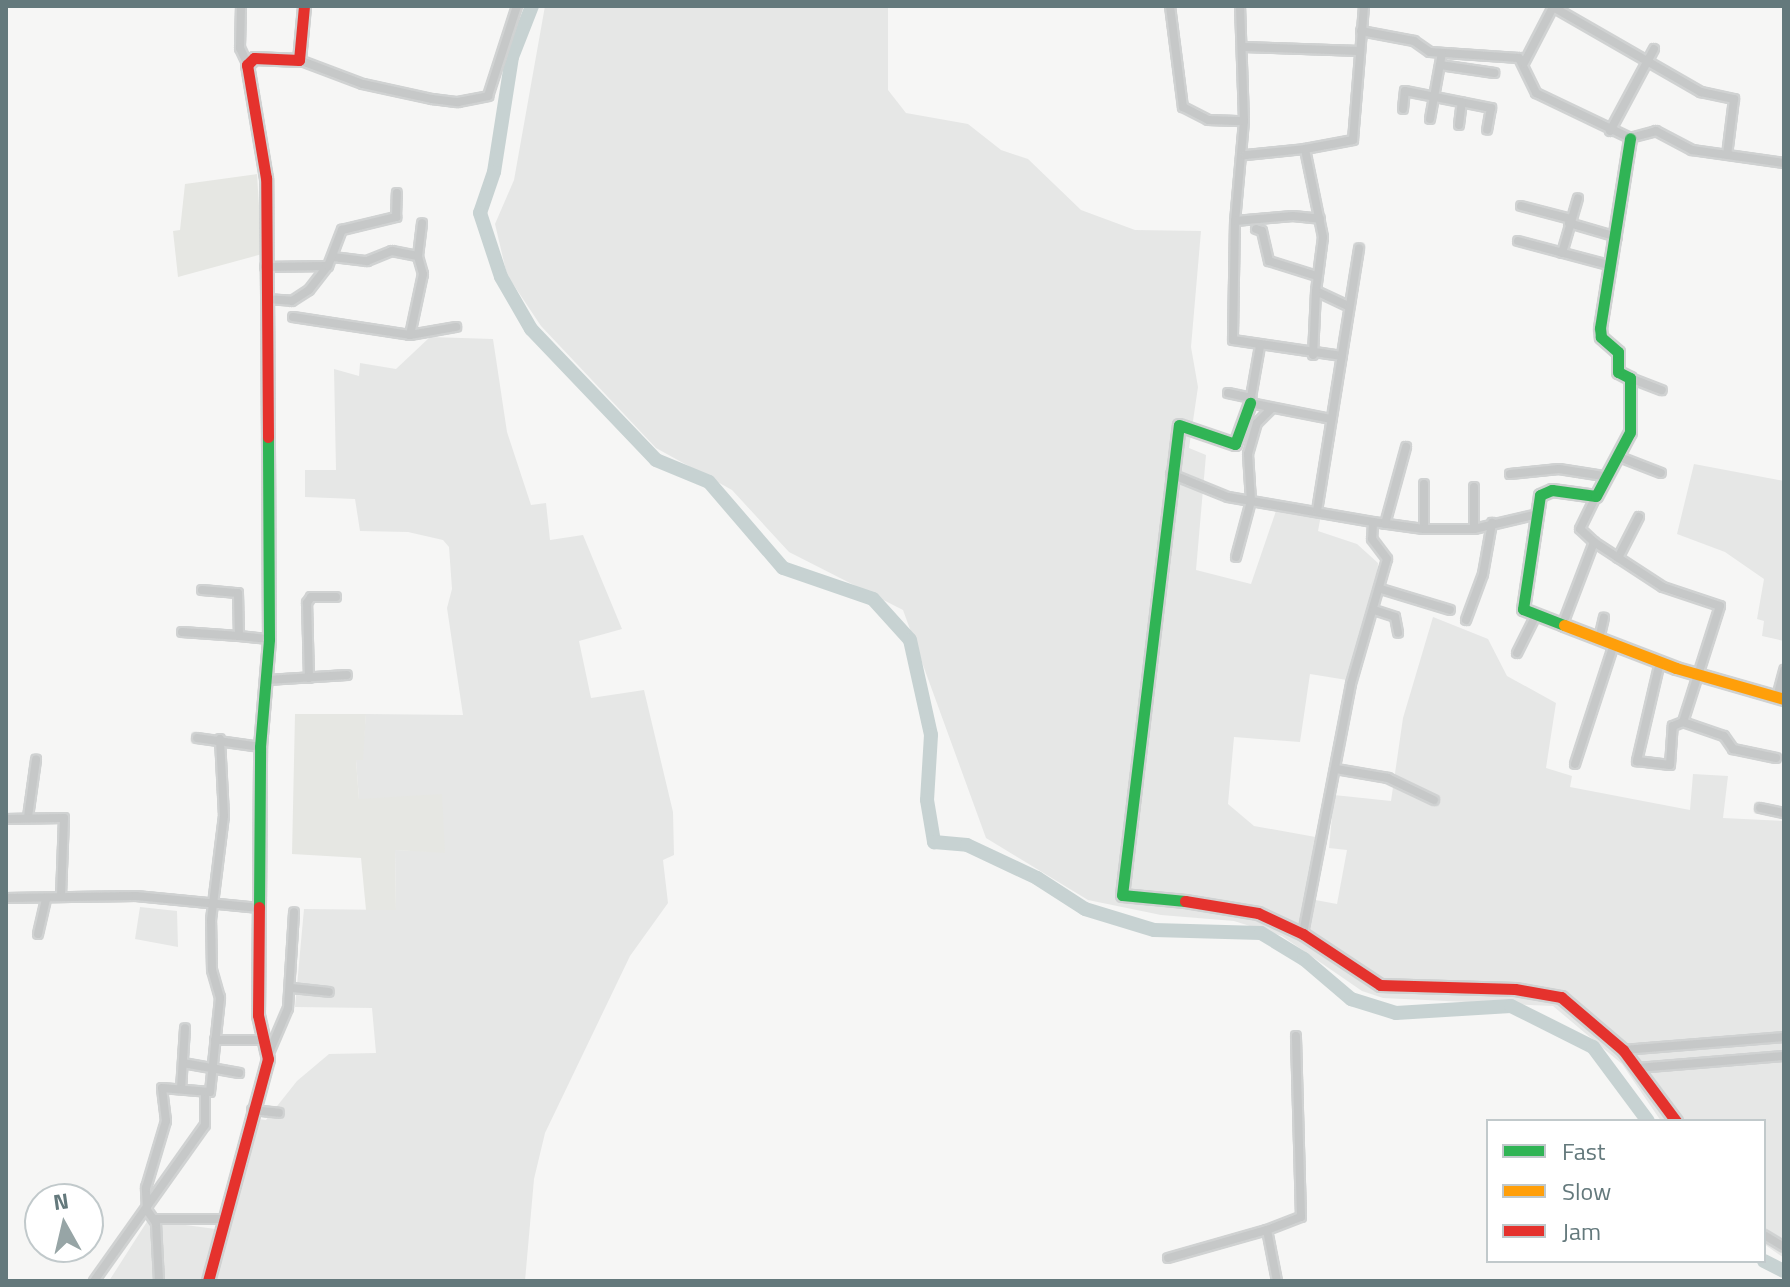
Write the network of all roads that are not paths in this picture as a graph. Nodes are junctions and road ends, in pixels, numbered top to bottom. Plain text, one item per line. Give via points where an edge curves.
1 (241, 6) edge
2 (304, 6) edge
3 (517, 6) edge
4 (1170, 6) edge
5 (1240, 6) edge
6 (1364, 6) edge
7 (1361, 31) junction
8 (1244, 47) junction
9 (1654, 49) dead end
10 (1360, 51) junction
11 (1442, 53) junction
12 (299, 60) junction
13 (1647, 62) junction
14 (247, 63) junction
15 (1524, 63) junction
16 (1440, 65) junction
17 (1494, 73) dead end
18 (1434, 97) junction
19 (1462, 102) junction
20 (1403, 109) dead end
21 (1430, 119) dead end
22 (1244, 121) junction
23 (1459, 125) dead end
24 (1487, 130) dead end
25 (1610, 131) junction
26 (1630, 138) junction
27 (1305, 149) junction
28 (1245, 155) junction
29 (1727, 155) junction
30 (1784, 163) edge
31 (397, 193) dead end
32 (1578, 198) dead end
33 (1521, 206) dead end
34 (1320, 219) junction
35 (1235, 221) junction
36 (1570, 221) junction
37 (422, 223) dead end
38 (1256, 229) dead end
39 (1617, 237) junction
40 (1518, 241) dead end
41 (1359, 248) dead end
42 (1562, 253) junction
43 (418, 256) junction
44 (333, 257) junction
45 (328, 266) junction
46 (1612, 266) junction
47 (265, 267) junction
48 (1317, 276) junction
49 (1316, 291) junction
50 (266, 299) junction
51 (1348, 306) junction
52 (300, 318) dead end
53 (456, 327) dead end
54 (410, 335) junction
55 (1260, 346) junction
56 (1313, 355) junction
57 (1342, 356) junction
58 (1630, 378) junction
59 (1662, 390) dead end
60 (1228, 393) dead end
61 (1251, 400) junction
62 (1271, 409) junction
63 (1331, 419) junction
64 (1406, 447) dead end
65 (1617, 456) junction
66 (1661, 473) dead end
67 (1171, 474) junction
68 (1510, 474) dead end
69 (1603, 476) junction
70 (1424, 484) dead end
71 (1474, 487) dead end
72 (1596, 496) junction
73 (1251, 501) junction
74 (1317, 511) junction
75 (1534, 515) junction
76 (1639, 517) dead end
77 (1373, 522) junction
78 (1492, 523) junction
79 (1385, 524) junction
80 (1424, 529) junction
81 (1474, 529) junction
82 (1594, 542) junction
83 (1236, 557) dead end
84 (1618, 558) junction
85 (1381, 589) junction
86 (202, 590) dead end
87 (336, 597) dead end
88 (1374, 610) junction
89 (1450, 610) dead end
90 (1535, 617) junction
91 (1604, 618) dead end
92 (1466, 620) dead end
93 (1562, 626) junction
94 (182, 632) dead end
95 (1398, 633) dead end
96 (239, 636) junction
97 (269, 639) junction
98 (1599, 639) junction
99 (1614, 644) junction
100 (1517, 653) dead end
101 (1660, 662) junction
102 (1784, 670) edge
103 (347, 675) dead end
104 (1699, 675) junction
105 (308, 678) junction
106 (267, 680) junction
107 (1780, 698) edge
108 (1683, 722) junction
109 (197, 738) dead end
110 (220, 739) junction
111 (260, 747) junction
112 (1776, 758) dead end
113 (36, 760) dead end
114 (1575, 764) dead end
115 (1336, 769) junction
116 (1434, 800) dead end
117 (1760, 808) dead end
118 (1784, 813) edge
119 (28, 817) junction
120 (6, 819) edge
121 (61, 897) junction
122 (6, 898) edge
123 (46, 898) junction
124 (217, 900) junction
125 (259, 908) junction
126 (294, 912) dead end
127 (38, 934) dead end
128 (1303, 934) junction
129 (292, 988) junction
130 (329, 992) dead end
131 (185, 1028) dead end
132 (1296, 1036) dead end
133 (1784, 1037) edge
134 (215, 1040) junction
135 (264, 1047) junction
136 (1623, 1050) junction
137 (1784, 1056) edge
138 (183, 1063) junction
139 (212, 1066) junction
140 (1637, 1068) junction
141 (239, 1073) dead end
142 (181, 1089) junction
143 (205, 1094) junction
144 (252, 1110) junction
145 (279, 1113) dead end
146 (1675, 1119) edge
147 (150, 1214) junction
148 (224, 1219) junction
149 (1267, 1230) junction
150 (1766, 1236) edge
151 (1784, 1247) edge
152 (1168, 1258) dead end
153 (94, 1281) edge
154 (159, 1281) edge
155 (208, 1281) edge
156 (1277, 1281) edge

1 - 14 street via 240,48
2 - 12 street
3 - 12 street via 488,96 458,102 432,99 363,84
4 - 22 street via 1183,107 1208,120
5 - 8 street
6 - 7 street
7 - 10 street
7 - 11 street via 1414,41 1424,51
8 - 10 street
8 - 22 street
9 - 13 street
10 - 27 street via 1353,140
11 - 15 street via 1506,55
11 - 16 street
12 - 14 street via 257,58
13 - 15 street via 1553,7
13 - 25 street
13 - 29 street via 1701,92 1736,102
14 - 47 street via 266,178
15 - 25 street via 1527,83 1536,93
16 - 17 street
16 - 18 street
18 - 19 street
18 - 20 street via 1405,91
18 - 21 street
19 - 23 street
19 - 24 street via 1491,108
22 - 28 street
25 - 26 street
26 - 29 street via 1656,131 1692,150
26 - 39 street
27 - 28 street
27 - 34 street
28 - 35 street
29 - 30 street
31 - 44 street via 396,217 342,230
32 - 36 street
33 - 36 street
34 - 35 street
34 - 48 street
35 - 55 street via 1233,340
36 - 39 street
36 - 42 street
37 - 43 street
38 - 48 street via 1262,231 1269,261
39 - 46 street
40 - 42 street
41 - 51 street via 1356,287
42 - 46 street
43 - 44 street via 392,251 367,261
43 - 54 street via 423,276
44 - 45 street
45 - 47 street
45 - 50 street via 299,297
46 - 58 street via 1600,335 1617,349 1618,372
47 - 50 street
48 - 49 street
49 - 51 street
49 - 56 street
50 - 97 street
51 - 57 street
52 - 54 street
53 - 54 street
55 - 56 street
55 - 61 street
56 - 57 street
57 - 63 street
58 - 59 street
58 - 65 street via 1630,432
60 - 61 street
61 - 62 street
61 - 67 street via 1235,444 1179,425
62 - 63 street
62 - 73 street via 1257,423 1248,454
63 - 74 street
64 - 79 street
65 - 66 street
65 - 69 street
67 - 73 street
67 - 128 street via 1122,895 1238,906
68 - 69 street via 1559,469
69 - 72 street
70 - 80 street
71 - 81 street
72 - 75 street via 1545,490
72 - 82 street via 1580,526
73 - 74 street
73 - 83 street
74 - 77 street
75 - 78 street
75 - 90 street via 1523,609
76 - 84 street
77 - 79 street
77 - 85 street via 1372,539 1387,559
78 - 81 street
78 - 92 street via 1483,574
79 - 80 street
80 - 81 street
82 - 84 street
82 - 93 street
84 - 104 street via 1663,587 1720,606
85 - 88 street
85 - 89 street
86 - 96 street via 240,595
87 - 105 street via 313,597 307,603
88 - 95 street via 1395,617
88 - 115 street via 1351,684
90 - 93 street
90 - 100 street
91 - 98 street
93 - 98 street
94 - 96 street
96 - 97 street
97 - 106 street
98 - 99 street
99 - 101 street
99 - 114 street
101 - 104 street
101 - 108 street via 1637,761 1670,765 1673,726
102 - 107 street
103 - 105 street
104 - 107 street
104 - 108 street
105 - 106 street
106 - 111 street
108 - 112 street via 1724,736 1733,749
109 - 110 street
110 - 111 street
110 - 124 street via 224,816
111 - 125 street
113 - 119 street
115 - 116 street via 1388,778
115 - 128 street
117 - 118 street
119 - 120 street
119 - 121 street via 64,818
121 - 123 street
121 - 124 street
122 - 123 street
123 - 127 street
124 - 125 street
124 - 134 street via 211,920 212,970 220,991
125 - 135 street
126 - 129 street
128 - 136 street via 1380,985 1515,989 1561,997
129 - 130 street
129 - 135 street via 282,1029
131 - 138 street
132 - 149 street via 1301,1217
133 - 136 street
134 - 135 street
134 - 139 street
135 - 144 street
136 - 140 street
137 - 140 street
138 - 139 street
138 - 142 street
139 - 141 street
139 - 143 street via 210,1092
140 - 146 street
142 - 143 street
142 - 147 street via 162,1088 166,1121 147,1172
143 - 147 street via 205,1125
144 - 145 street
144 - 148 street
147 - 148 street
147 - 153 street
147 - 154 street
148 - 155 street
149 - 152 street
149 - 156 street
150 - 151 street

